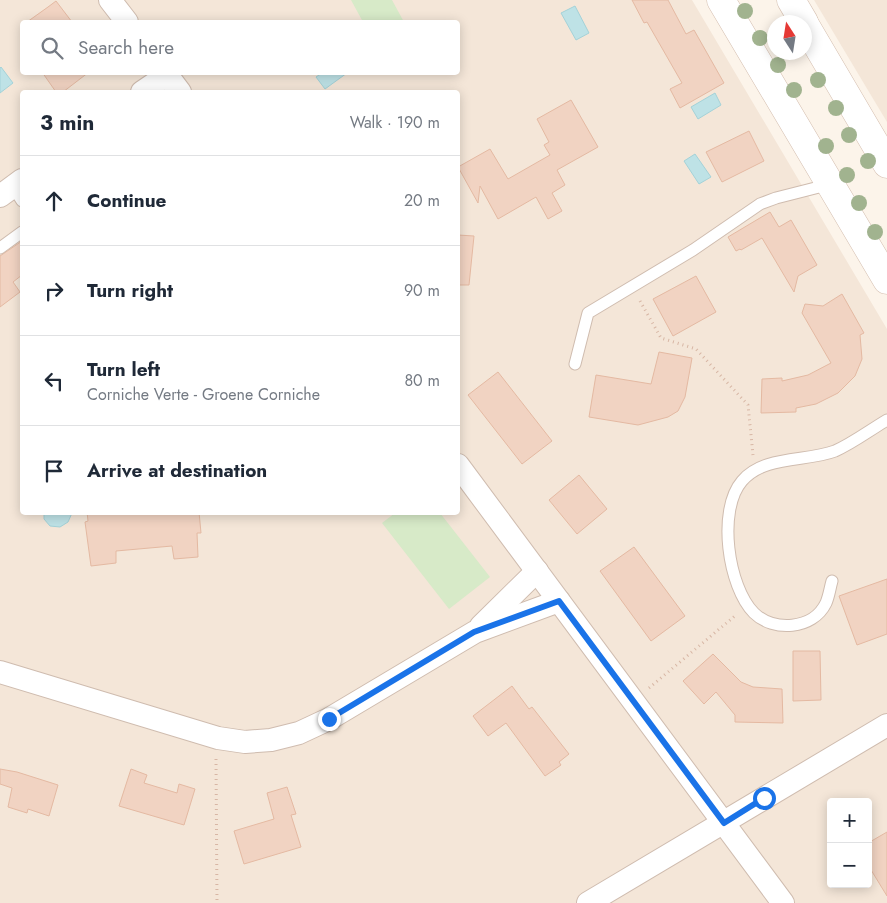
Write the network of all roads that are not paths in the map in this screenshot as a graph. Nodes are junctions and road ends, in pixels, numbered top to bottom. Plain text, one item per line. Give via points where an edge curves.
1 (110, 0) edge
2 (721, 0) edge
3 (791, 0) edge
4 (799, 15) edge
5 (125, 20) edge
6 (812, 37) edge
7 (165, 75) edge
8 (167, 75) edge
9 (145, 90) edge
10 (178, 90) edge
11 (887, 164) edge
12 (831, 184) junction
13 (20, 233) edge
14 (0, 248) edge
15 (887, 280) edge
16 (575, 364) dead end
17 (887, 420) edge
18 (460, 468) edge
19 (537, 571) junction
20 (832, 581) dead end
21 (559, 601) junction
22 (474, 632) junction
23 (0, 672) edge
24 (887, 724) edge
25 (724, 823) junction
26 (588, 903) edge
27 (783, 903) edge

1 - 5 street
2 - 12 street
3 - 4 street
6 - 11 street
7 - 9 street
8 - 10 street
12 - 15 street
12 - 16 lane via 760,204 693,250 588,313
13 - 14 lane
17 - 20 lane via 834,451 772,464 755,471 742,481 728,513 727,531 734,571 748,605 762,620 787,626 800,624 820,612 826,604
18 - 19 street
19 - 21 street
19 - 22 street
21 - 22 street
21 - 25 street
22 - 23 street via 329,719 299,734 272,740 245,742 218,738
24 - 25 street
25 - 26 street
25 - 27 street

